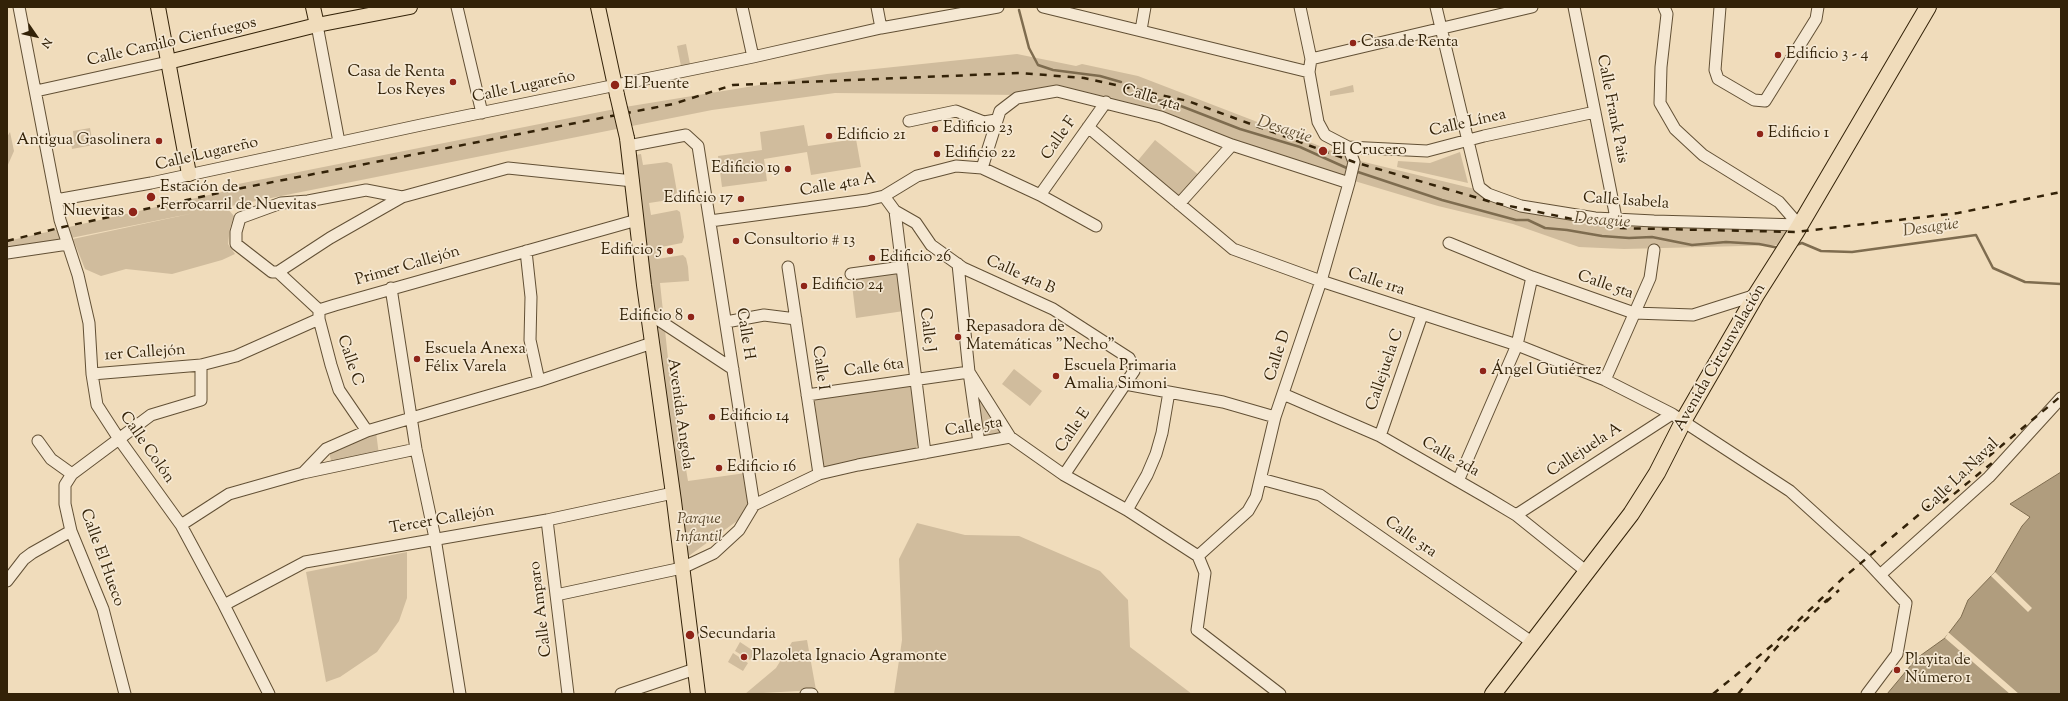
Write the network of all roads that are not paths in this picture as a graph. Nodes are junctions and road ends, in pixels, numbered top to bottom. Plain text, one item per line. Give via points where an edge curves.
1 (19, 7) edge
2 (158, 7) edge
3 (166, 7) edge
4 (313, 7) edge
5 (410, 7) edge
6 (457, 7) edge
7 (598, 7) edge
8 (742, 7) edge
9 (877, 7) edge
10 (998, 7) edge
11 (1043, 7) edge
12 (1145, 7) edge
13 (1300, 7) edge
14 (1436, 7) edge
15 (1532, 7) edge
16 (1574, 7) edge
17 (1664, 7) edge
18 (1720, 7) edge
19 (1818, 7) edge
20 (1928, 7) edge
21 (317, 25) junction
22 (881, 28) junction
23 (1441, 28) junction
24 (1141, 30) junction
25 (753, 57) junction
26 (1311, 59) junction
27 (172, 60) junction
28 (1309, 72) junction
29 (616, 90) junction
30 (36, 91) junction
31 (1106, 102) junction
32 (1595, 112) junction
33 (482, 113) junction
34 (996, 120) junction
35 (909, 121) dead end
36 (1088, 127) junction
37 (1467, 140) junction
38 (339, 142) junction
39 (628, 142) junction
40 (1232, 145) junction
41 (1348, 147) junction
42 (982, 168) junction
43 (193, 174) junction
44 (1350, 180) junction
45 (633, 181) junction
46 (1040, 195) junction
47 (884, 196) junction
48 (402, 198) junction
49 (56, 200) junction
50 (1179, 204) junction
51 (895, 211) junction
52 (1616, 218) junction
53 (637, 220) junction
54 (710, 221) junction
55 (1800, 225) junction
56 (1096, 226) dead end
57 (68, 244) junction
58 (1449, 244) dead end
59 (1654, 250) dead end
60 (526, 251) junction
61 (7, 253) edge
62 (958, 264) junction
63 (788, 267) dead end
64 (902, 267) junction
65 (282, 270) junction
66 (851, 274) dead end
67 (1532, 277) junction
68 (1321, 281) junction
69 (391, 288) junction
70 (1756, 295) junction
71 (648, 313) junction
72 (1634, 313) junction
73 (319, 315) junction
74 (1422, 315) junction
75 (796, 319) junction
76 (726, 322) junction
77 (652, 343) junction
78 (1517, 345) junction
79 (200, 365) junction
80 (733, 369) junction
81 (969, 372) junction
82 (92, 374) junction
83 (916, 379) junction
84 (1605, 380) junction
85 (539, 381) junction
86 (1125, 384) junction
87 (1169, 392) junction
88 (1283, 394) junction
89 (807, 395) junction
90 (2061, 398) edge
91 (1275, 417) junction
92 (1678, 417) junction
93 (411, 418) junction
94 (367, 431) junction
95 (1010, 436) junction
96 (1380, 436) junction
97 (119, 439) junction
98 (38, 441) dead end
99 (979, 443) junction
100 (416, 449) junction
101 (926, 453) junction
102 (303, 473) junction
103 (72, 474) junction
104 (819, 474) junction
105 (1064, 475) junction
106 (1261, 479) junction
107 (1458, 481) junction
108 (673, 493) junction
109 (754, 505) junction
110 (1127, 510) junction
111 (1516, 515) junction
112 (547, 520) junction
113 (181, 525) junction
114 (71, 531) junction
115 (435, 538) junction
116 (1198, 556) junction
117 (682, 568) junction
118 (1587, 572) junction
119 (1880, 575) junction
120 (7, 581) edge
121 (556, 596) junction
122 (224, 604) junction
123 (1533, 643) junction
124 (695, 669) junction
125 (125, 694) edge
126 (269, 694) edge
127 (460, 694) edge
128 (568, 694) edge
129 (621, 694) edge
130 (698, 694) edge
131 (1280, 694) edge
132 (1494, 694) edge
133 (1867, 694) edge

1 - 30 street, Calle Colón
2 - 27 main road
3 - 27 main road
4 - 21 main road
5 - 21 main road, Calle Camilo Cienfuegos
6 - 33 street
7 - 29 main road
8 - 25 street
9 - 22 street
10 - 22 street, Calle Lugareño
11 - 24 street
12 - 24 street
13 - 26 street
14 - 23 street
15 - 23 street
16 - 32 street, Calle Frank Pais
17 - 55 street via 1667,14 1660,103 1675,129 1703,154 1779,202
18 - 19 street via 1715,70 1718,79 1754,100 1765,101 1816,20
20 - 55 highway, Avenida Circunvalación
21 - 27 main road, Calle Camilo Cienfuegos
21 - 38 street
22 - 25 street, Calle Lugareño
23 - 26 street
23 - 37 street
24 - 28 street
25 - 29 street, Calle Lugareño
26 - 28 street
27 - 30 street, Calle Camilo Cienfuegos
27 - 43 main road
28 - 41 street via 1318,122 1325,136
29 - 33 street, Calle Lugareño
29 - 39 main road, bridge
30 - 49 street, Calle Colón
31 - 34 street, Calle 4ta via 1057,91 1017,98 1000,112
31 - 36 street, Calle F
31 - 40 street, Calle 4ta via 1161,117
32 - 37 street, Calle Línea
32 - 52 street, Calle Frank Pais
33 - 38 street, Calle Lugareño
34 - 35 street via 984,122 956,111
34 - 42 street, Calle 4ta
36 - 46 street, Calle F
36 - 50 street, Calle 1ra
37 - 41 street, Calle Línea via 1428,151
37 - 52 street, Calle Isabela via 1479,187 1488,194 1521,206 1595,218
38 - 43 street, Calle Lugareño
39 - 45 main road, Avenida Angola
39 - 54 street, Calle H via 686,135 698,146
40 - 44 street, Calle 4ta
40 - 50 street
41 - 44 street, Calle D via 1353,165
42 - 46 street, Calle 4ta A
42 - 47 street, Calle 4ta A via 956,166 935,170 917,176
43 - 49 street, Calle Lugareño
44 - 68 street, Calle D
45 - 48 street via 508,168
45 - 53 main road, Avenida Angola
46 - 56 street, Calle 4ta A
47 - 51 street, Calle 4ta B
47 - 54 street, Calle 4ta A
48 - 65 street via 330,238
48 - 65 street via 366,190 281,203 240,218 236,244 272,272
49 - 57 street, Calle Colón
50 - 68 street, Calle 1ra via 1233,249
51 - 62 street, Calle 4ta B via 916,223 931,245
51 - 64 street, Calle J
52 - 55 street, Calle Isabela
53 - 60 street, Primer Callejón
53 - 71 main road, Avenida Angola
54 - 76 street, Calle H
55 - 70 highway, Avenida Circunvalación
57 - 61 street
57 - 82 street, Calle Colón via 89,323
58 - 67 street, Calle 5ta
59 - 72 street via 1650,278
60 - 69 street, Primer Callejón
60 - 85 street via 531,297 530,340
62 - 81 street
62 - 86 street, Calle 4ta B via 1053,309 1129,358 1134,368
63 - 75 street, Calle I
64 - 66 street
64 - 83 street, Calle J
65 - 73 street
67 - 72 street, Calle 5ta
67 - 78 street
68 - 74 street, Calle 1ra
68 - 88 street, Calle D
69 - 73 street, Primer Callejón
69 - 93 street
70 - 72 street, Calle 5ta via 1693,315
70 - 92 highway, Avenida Circunvalación
71 - 77 main road, Avenida Angola
71 - 80 street
72 - 84 street
73 - 79 street, Primer Callejón via 236,356
73 - 94 street, Calle C via 340,390
74 - 78 street, Calle 1ra
74 - 96 street, Callejuela C
75 - 76 street via 764,315
75 - 89 street, Calle I
76 - 80 street, Calle H
77 - 85 street
77 - 108 main road, Avenida Angola
78 - 84 street, Calle 1ra
78 - 107 street
79 - 82 street, 1er Callejón
79 - 97 street, Calle El Hueco via 201,400 151,415
80 - 109 street, Calle H
81 - 83 street, Calle 6ta
81 - 95 street
81 - 99 street
82 - 97 street, Calle Colón via 98,405
83 - 89 street, Calle 6ta
83 - 101 street, Calle J
84 - 92 street, Calle 1ra
85 - 93 street
86 - 87 street
86 - 105 street, Calle E
87 - 91 street via 1223,402
87 - 110 street via 1156,454 1148,475
88 - 91 street, Calle D
88 - 96 street, Calle 2da
89 - 104 street, Calle I
90 - 119 street, Calle La Naval via 1989,477
91 - 106 street, Calle D
92 - 111 street, Callejuela A
92 - 118 highway, Avenida Circunvalación via 1657,473 1631,514
92 - 119 street, Calle 1ra via 1790,491
93 - 94 street
93 - 100 street
94 - 102 street via 326,449
95 - 99 street, Calle 5ta
95 - 105 street, Calle 5ta
96 - 107 street, Calle 2da
97 - 103 street, Calle El Hueco
97 - 113 street, Calle Colón
98 - 103 street via 52,459
99 - 101 street, Calle 5ta
100 - 102 street
100 - 115 street
101 - 104 street, Calle 5ta
102 - 113 street via 229,494
103 - 114 street, Calle El Hueco via 65,485 64,494
104 - 109 street, Calle 5ta
105 - 110 street, Calle 5ta
106 - 116 street, Calle D via 1256,497 1248,511
106 - 123 street, Calle 3ra via 1320,495
107 - 111 street, Calle 2da
108 - 112 street, Tercer Callejón
108 - 117 main road, Avenida Angola
109 - 117 street via 739,530 714,553
110 - 116 street, Calle 5ta
111 - 118 street, Calle 2da
112 - 115 street, Tercer Callejón
112 - 121 street, Calle Amparo
113 - 122 street, Calle Colón
114 - 120 street via 24,559
114 - 125 street, Calle El Hueco via 103,609
115 - 122 street, Tercer Callejón via 305,562
115 - 127 street
116 - 131 street via 1206,573 1198,630
117 - 121 street
117 - 124 main road, Avenida Angola
118 - 123 highway, Avenida Circunvalación
119 - 133 street, Calle 1ra via 1906,603 1897,654
121 - 128 street, Calle Amparo
122 - 126 street, Calle Colón
123 - 132 highway, Avenida Circunvalación
124 - 129 street
124 - 130 main road, Avenida Angola

